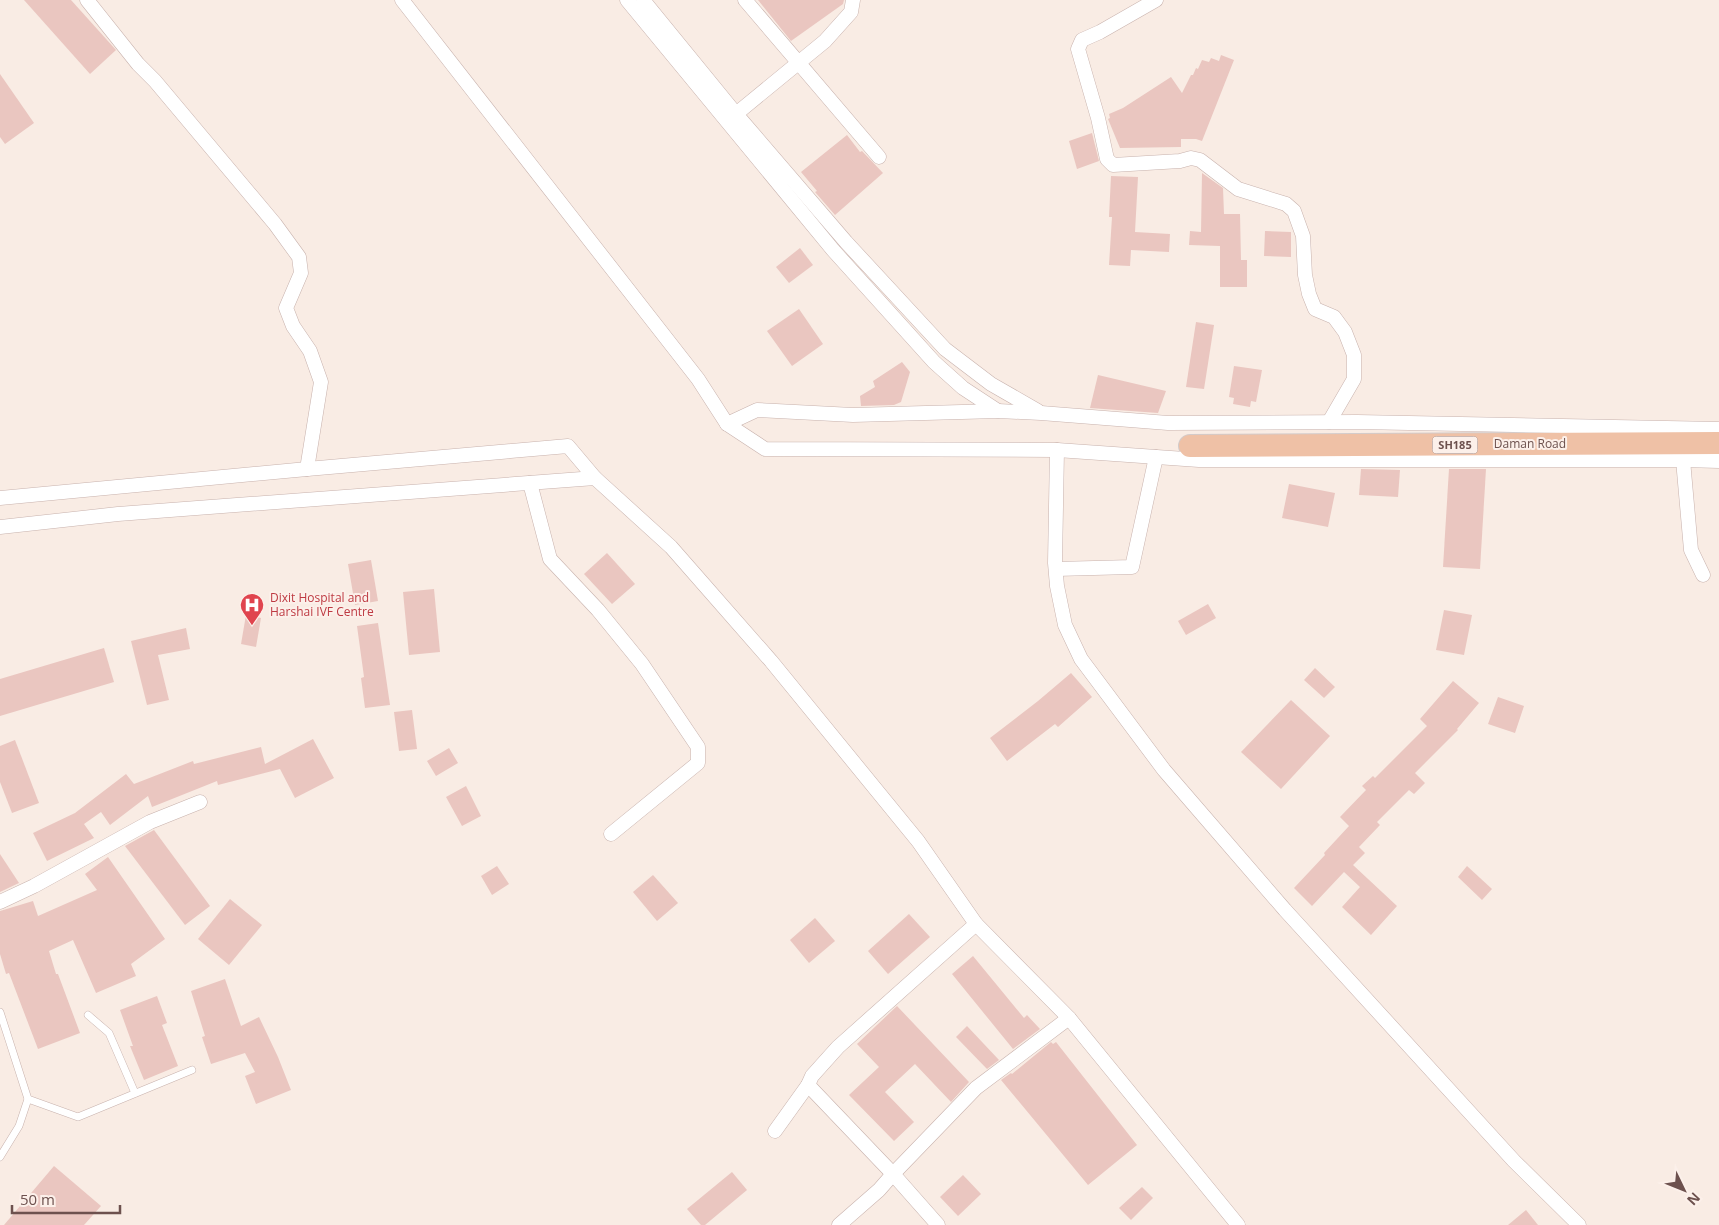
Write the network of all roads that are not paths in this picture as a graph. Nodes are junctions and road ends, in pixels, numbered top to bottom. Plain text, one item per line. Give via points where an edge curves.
1 (87, 0) edge
2 (402, 0) edge
3 (627, 0) edge
4 (643, 0) edge
5 (745, 0) edge
6 (853, 0) edge
7 (1156, 0) edge
8 (799, 62) junction
9 (736, 114) junction
10 (879, 157) dead end
11 (998, 411) junction
12 (1041, 413) junction
13 (1329, 422) junction
14 (727, 424) junction
15 (1719, 429) edge
16 (1719, 443) edge
17 (1190, 446) dead end
18 (1057, 450) junction
19 (1156, 457) junction
20 (1683, 460) junction
21 (1719, 461) edge
22 (307, 469) junction
23 (595, 478) junction
24 (530, 483) junction
25 (0, 498) edge
26 (0, 527) edge
27 (1056, 569) junction
28 (1703, 575) dead end
29 (200, 802) dead end
30 (611, 834) dead end
31 (0, 902) edge
32 (976, 924) junction
33 (0, 1012) edge
34 (88, 1015) dead end
35 (1069, 1018) junction
36 (192, 1070) dead end
37 (808, 1085) junction
38 (135, 1093) junction
39 (28, 1099) junction
40 (776, 1130) dead end
41 (0, 1157) edge
42 (892, 1174) junction
43 (839, 1225) edge
44 (938, 1225) edge
45 (1238, 1225) edge
46 (1579, 1225) edge

1 - 22 street via 269,216 299,258 301,273 286,308 310,352 321,382
2 - 14 street via 698,379
3 - 11 street via 839,257 934,362 963,388
4 - 9 street
5 - 8 street
6 - 8 street via 851,12 832,34
7 - 13 street via 1082,40 1078,49 1107,159 1113,165 1191,158 1200,160 1238,189 1286,204 1294,211 1303,236 1304,275 1315,309 1334,318 1345,332 1354,355 1354,379
8 - 9 street
8 - 10 street
9 - 12 street via 846,242 945,349 991,384
11 - 12 street
11 - 14 street via 853,415 757,410
12 - 13 street via 1168,423
13 - 15 street
14 - 18 street via 765,449
16 - 17 main road, Daman Road / SH185
18 - 19 street
18 - 27 street
19 - 20 street via 1199,460
19 - 27 street via 1132,567
20 - 21 street
20 - 28 street via 1691,550
22 - 23 street via 568,446
22 - 25 street
23 - 24 street
23 - 32 street via 671,547 770,661 918,841
24 - 26 street via 118,514
24 - 30 street via 550,559 642,664 698,746 698,763
27 - 46 street via 1065,625 1081,659 1182,792 1514,1161
29 - 31 street via 150,822
32 - 35 street
32 - 37 street via 838,1047
33 - 39 lane
34 - 38 lane via 109,1033
35 - 42 street via 976,1088
35 - 45 street
36 - 38 lane
37 - 40 street
37 - 42 street
38 - 39 lane via 78,1117
39 - 41 lane via 19,1126
42 - 43 street via 880,1190
42 - 44 street

